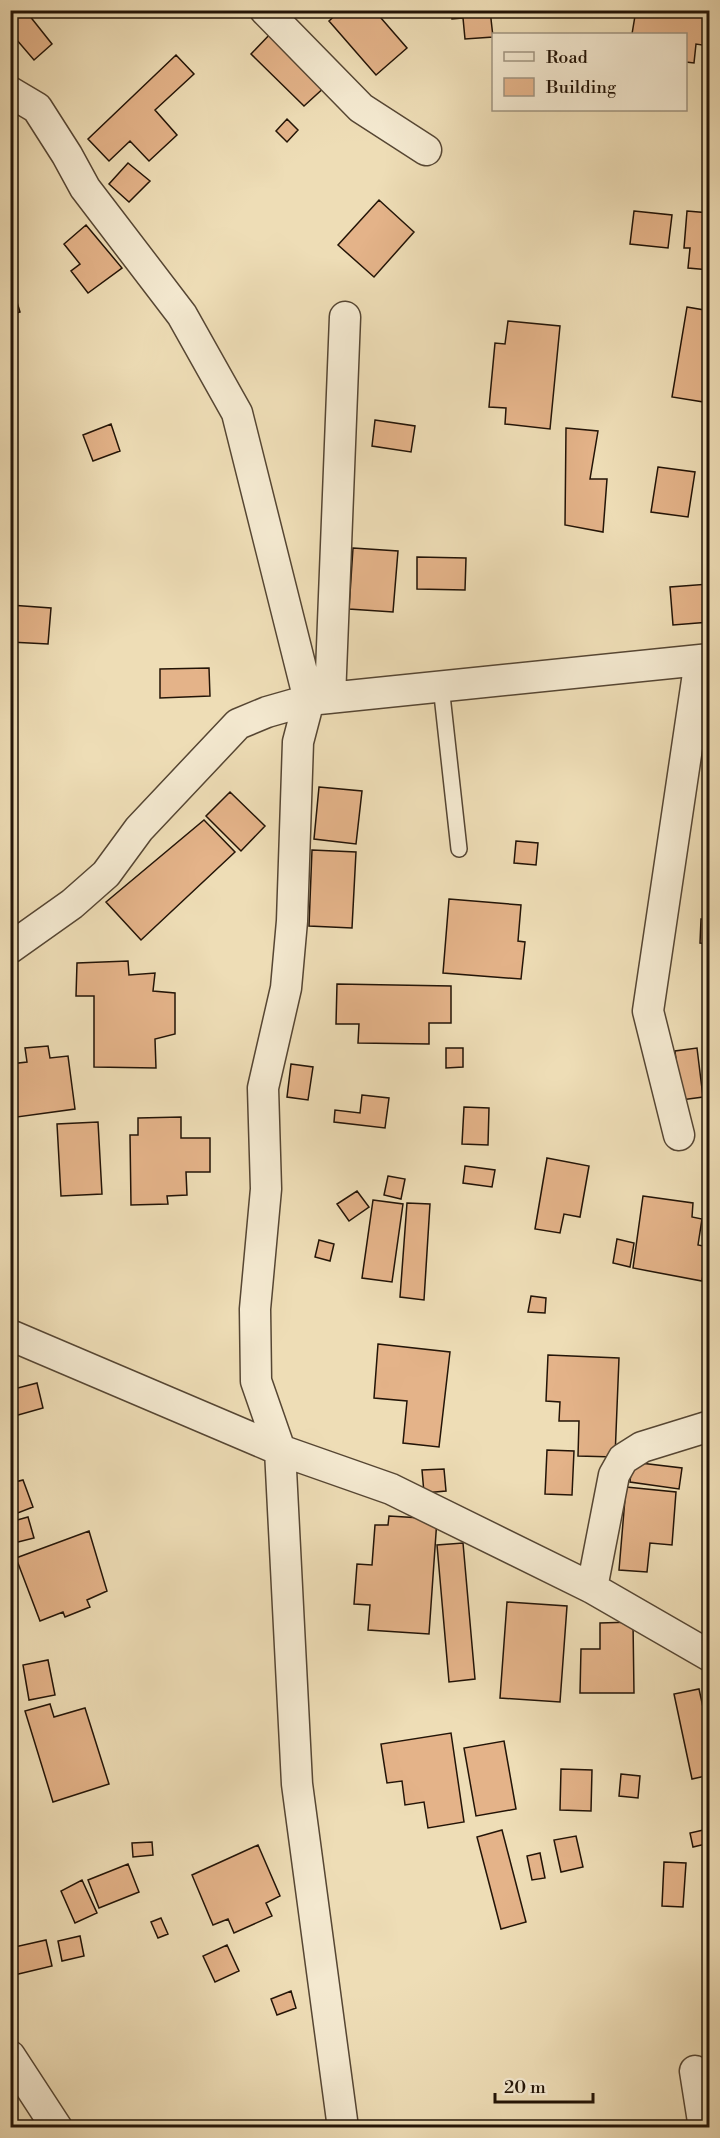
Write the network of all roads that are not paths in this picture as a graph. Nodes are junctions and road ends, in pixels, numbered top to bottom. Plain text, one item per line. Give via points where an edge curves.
1 (266, 10) edge
2 (10, 92) edge
3 (426, 150) dead end
4 (345, 317) dead end
5 (705, 659) edge
6 (441, 686) junction
7 (320, 699) junction
8 (459, 849) dead end
9 (10, 948) edge
10 (679, 1136) dead end
11 (10, 1335) edge
12 (710, 1426) edge
13 (280, 1450) junction
14 (592, 1588) junction
15 (710, 1656) edge
16 (10, 2056) edge
17 (695, 2071) dead end
18 (57, 2127) edge
19 (344, 2127) edge
20 (704, 2127) edge

1 - 3 street via 361,108
2 - 7 street via 37,108 85,188 182,315 237,412
4 - 7 street
5 - 6 street
5 - 10 street via 648,1011
6 - 7 street
6 - 8 lane
7 - 9 street via 267,712 238,724 139,829 106,874 72,904
7 - 13 street via 298,742 286,988 263,1088 266,1189 255,1309 256,1381
11 - 13 street
12 - 14 street via 642,1447 623,1459 614,1475
13 - 14 street via 391,1489
13 - 19 street via 297,1784
14 - 15 street
16 - 18 street
17 - 20 street

